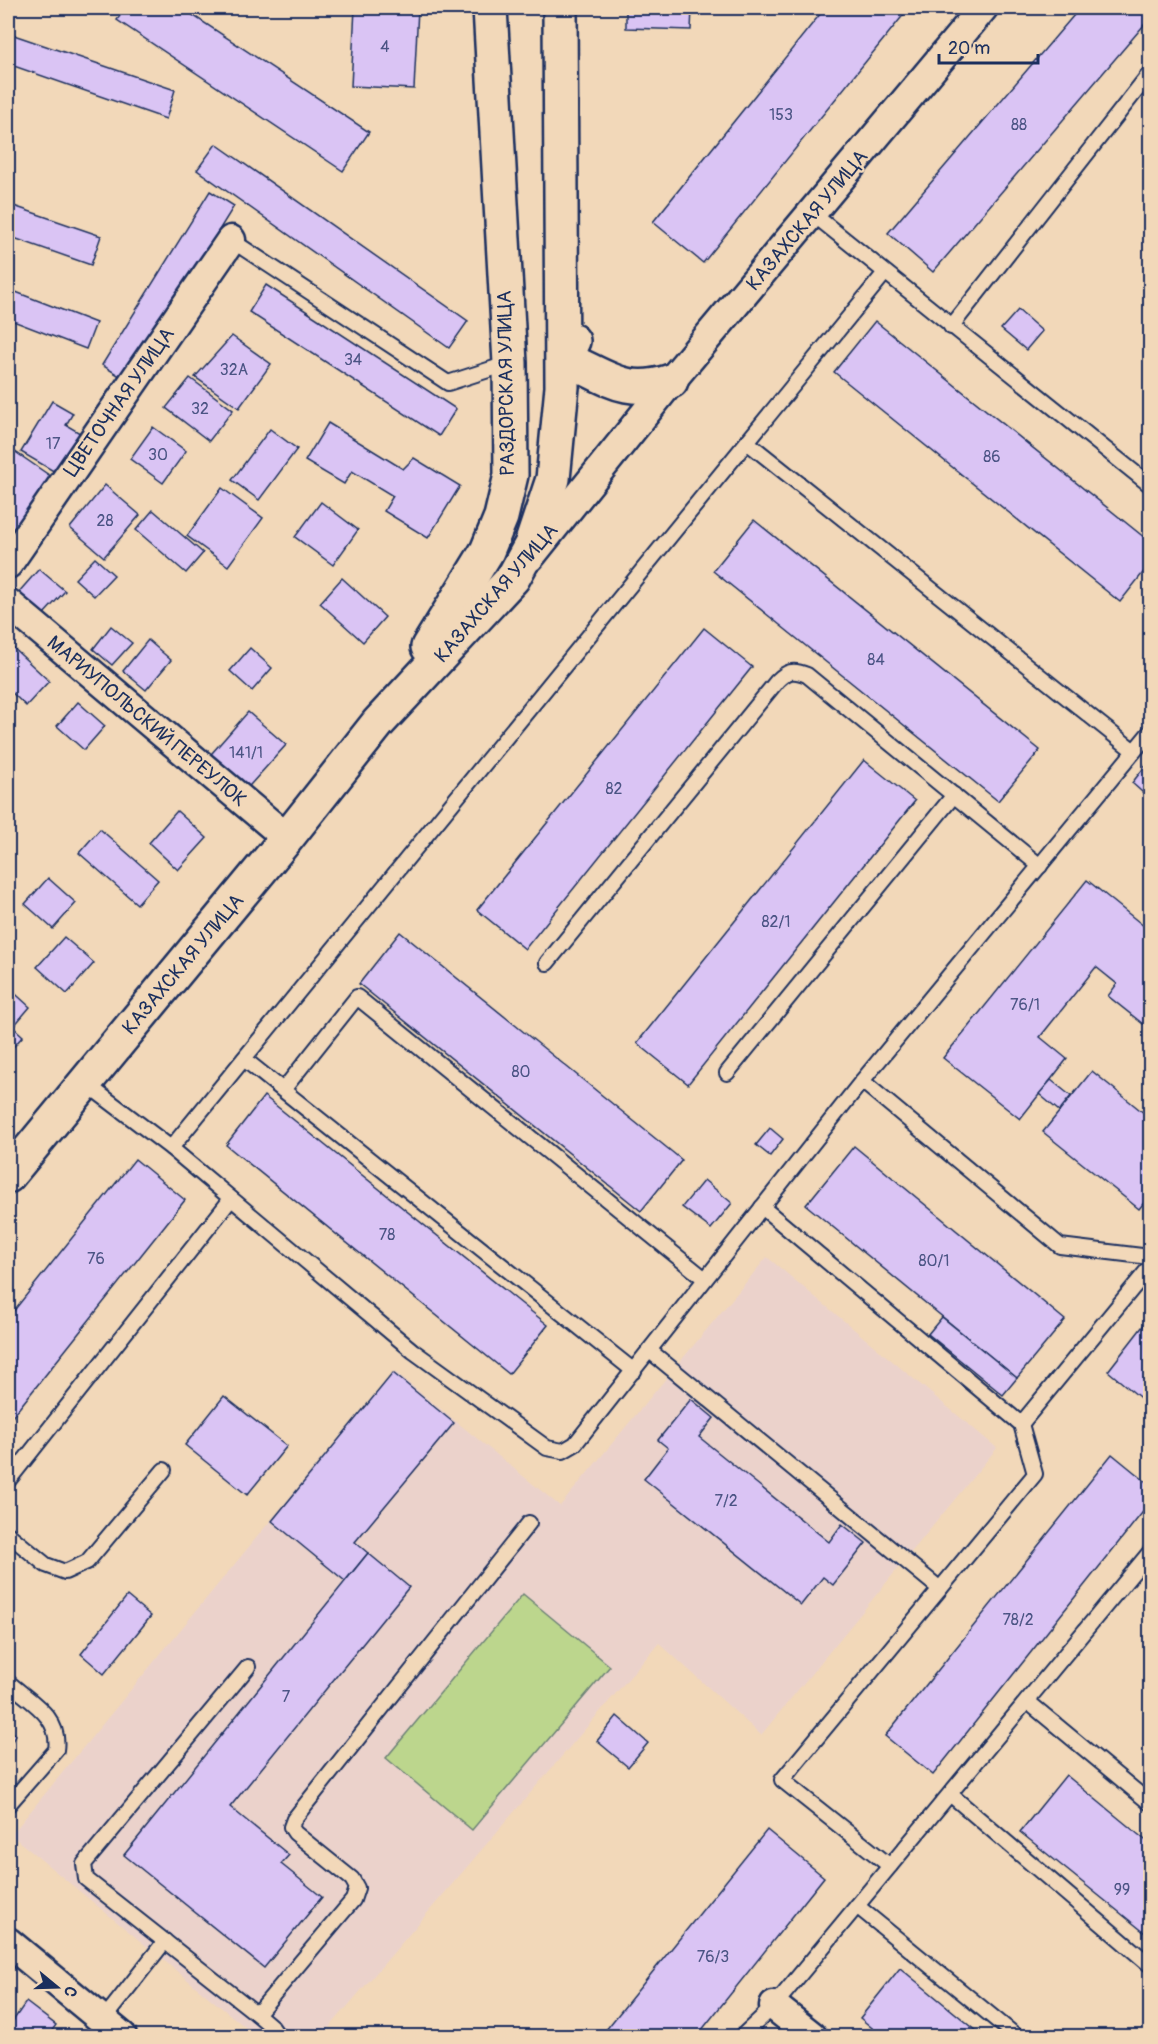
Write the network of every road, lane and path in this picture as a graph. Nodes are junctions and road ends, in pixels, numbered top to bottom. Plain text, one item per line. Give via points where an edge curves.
1 (490, 8) edge
2 (560, 8) edge
3 (983, 8) edge
4 (1150, 73) edge
5 (813, 214) junction
6 (231, 240) joint
7 (884, 274) junction
8 (951, 327) junction
9 (563, 358) junction
10 (510, 363) junction
11 (672, 381) junction
12 (747, 442) junction
13 (1150, 485) edge
14 (8, 564) edge
15 (513, 578) junction
16 (8, 603) edge
17 (378, 723) junction
18 (1150, 732) edge
19 (1134, 751) junction
20 (954, 795) junction
21 (287, 838) junction
22 (1040, 866) junction
23 (547, 963) dead end
24 (244, 1059) junction
25 (726, 1073) dead end
26 (84, 1082) junction
27 (862, 1082) junction
28 (282, 1090) junction
29 (171, 1148) junction
30 (8, 1176) edge
31 (231, 1199) junction
32 (762, 1207) junction
33 (1150, 1257) edge
34 (1150, 1266) edge
35 (705, 1279) junction
36 (650, 1351) junction
37 (634, 1371) junction
38 (1021, 1424) junction
39 (164, 1470) dead end
40 (8, 1481) edge
41 (529, 1523) dead end
42 (8, 1534) edge
43 (1150, 1552) edge
44 (940, 1589) junction
45 (248, 1667) dead end
46 (8, 1682) edge
47 (1027, 1701) junction
48 (950, 1794) junction
49 (1150, 1803) edge
50 (8, 1805) edge
51 (890, 1866) junction
52 (857, 1906) junction
53 (165, 1941) junction
54 (8, 1942) edge
55 (1150, 1965) edge
56 (774, 2006) junction
57 (257, 2014) junction
58 (113, 2028) edge
59 (278, 2037) edge
60 (742, 2037) edge
61 (812, 2037) edge
62 (1016, 2037) edge

1 - 10 main road, РАЗДОРСКАЯ УЛИЦА
2 - 9 main road
3 - 5 street, КАЗАХСКАЯ УЛИЦА
4 - 8 lane
5 - 7 lane
5 - 11 street, КАЗАХСКАЯ УЛИЦА
6 - 10 lane via 448,383
6 - 14 street, ЦВЕТОЧНАЯ УЛИЦА
7 - 8 lane
7 - 12 lane
8 - 13 lane
9 - 11 main road via 632,388
9 - 15 main road via 553,479 531,545
10 - 17 main road, РАЗДОРСКАЯ УЛИЦА via 511,475 501,517 487,551 457,603
11 - 15 street, КАЗАХСКАЯ УЛИЦА
12 - 19 lane
12 - 24 lane
15 - 17 main road, КАЗАХСКАЯ УЛИЦА
16 - 21 street, МАРИУПОЛЬСКИЙ ПЕРЕУЛОК
17 - 21 main road, КАЗАХСКАЯ УЛИЦА
18 - 19 lane
19 - 22 lane
20 - 22 lane
20 - 23 lane via 807,675 795,670 785,673
20 - 25 lane
21 - 26 main road, КАЗАХСКАЯ УЛИЦА
22 - 27 lane
24 - 28 lane
24 - 29 lane
26 - 29 lane
26 - 30 main road, КАЗАХСКАЯ УЛИЦА
27 - 32 lane
27 - 33 lane via 1060,1246
28 - 35 lane via 357,997
28 - 37 lane
29 - 31 lane
31 - 37 lane via 413,1351 547,1448 563,1451 575,1444
31 - 40 lane
32 - 35 lane
32 - 38 lane
34 - 38 lane
35 - 36 lane
36 - 37 lane
36 - 44 lane
38 - 44 lane via 1035,1474
39 - 42 lane via 87,1562 65,1572 46,1565
41 - 57 lane via 294,1819 291,1827 295,1833 352,1879 357,1888 353,1900
43 - 47 lane
44 - 51 lane via 782,1780
45 - 53 lane via 84,1864 86,1879
46 - 50 lane via 54,1722 58,1737 56,1749
47 - 48 lane
47 - 49 lane
48 - 51 lane
48 - 55 lane
51 - 52 lane
52 - 56 lane
52 - 62 lane
53 - 57 lane
53 - 58 lane
54 - 58 street
56 - 60 lane
56 - 61 street
57 - 59 lane

